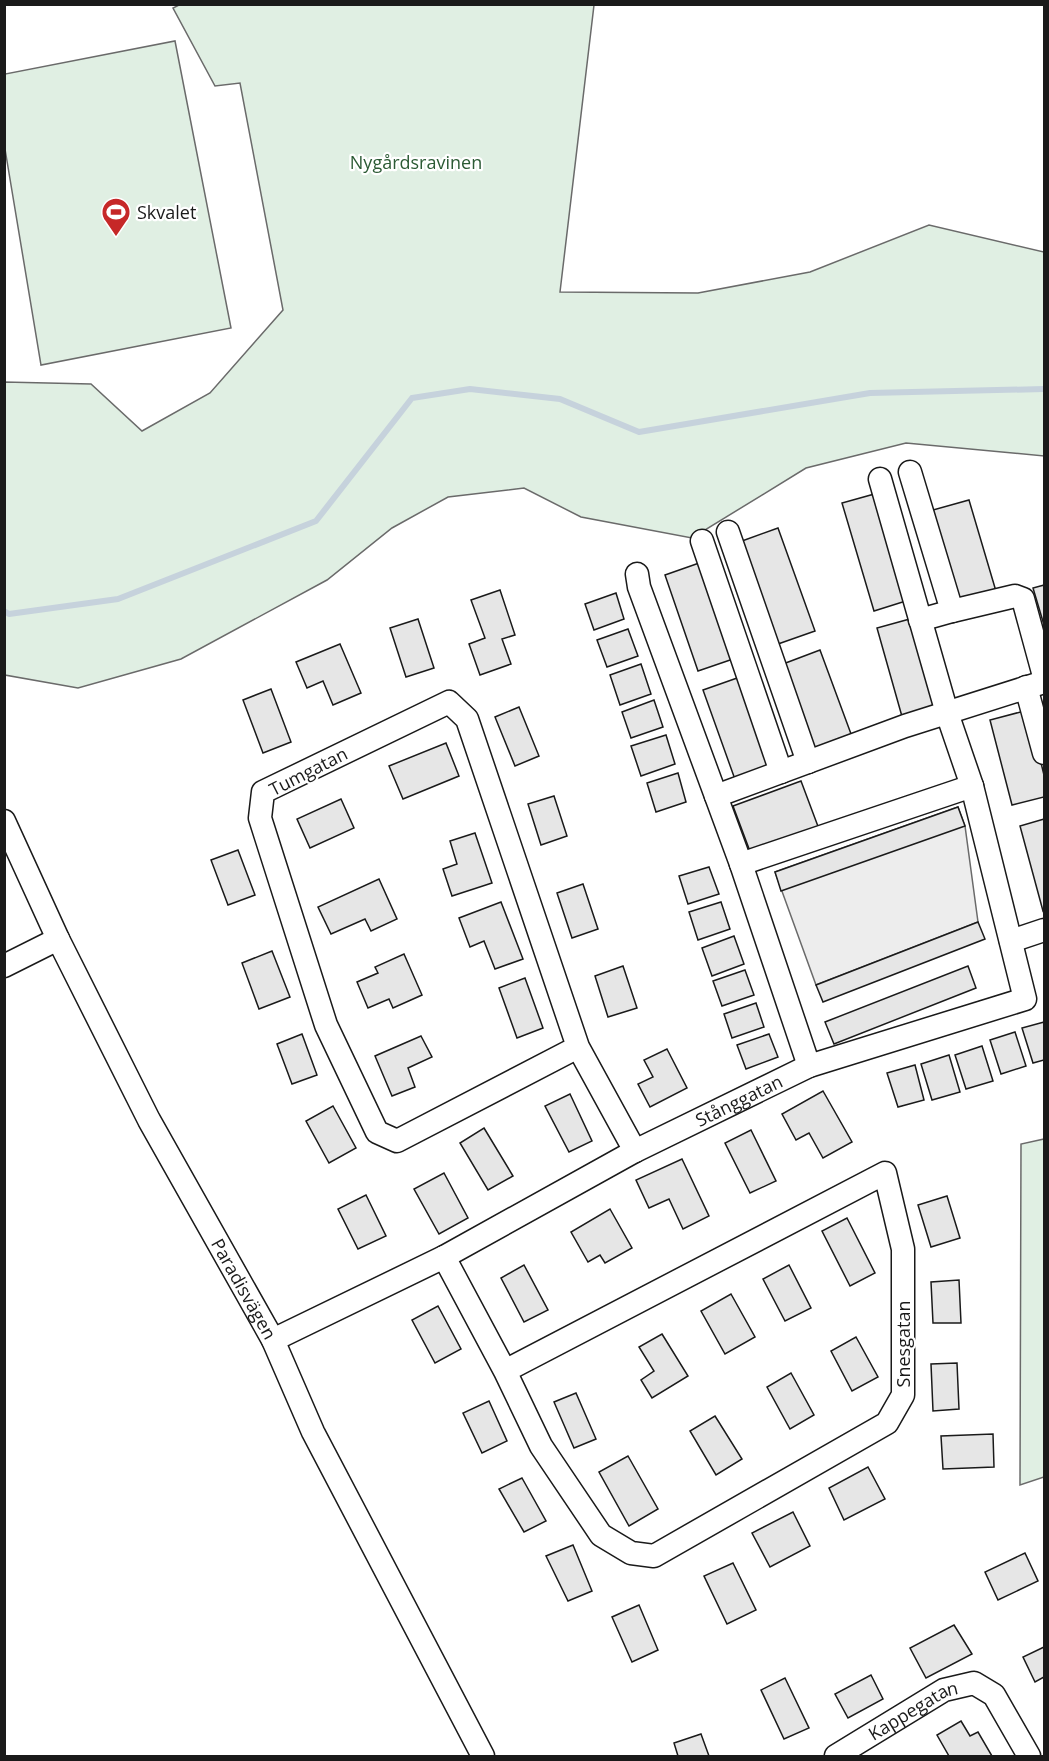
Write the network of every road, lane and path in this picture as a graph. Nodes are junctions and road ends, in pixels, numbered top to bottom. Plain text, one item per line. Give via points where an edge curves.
1 (910, 472) dead end
2 (880, 479) dead end
3 (728, 532) dead end
4 (702, 541) dead end
5 (637, 574) dead end
6 (952, 611) junction
7 (920, 620) junction
8 (1038, 682) edge
9 (947, 713) junction
10 (1044, 753) edge
11 (808, 762) junction
12 (781, 772) junction
13 (972, 786) junction
14 (716, 796) junction
15 (4, 821) edge
16 (741, 864) junction
17 (1044, 930) edge
18 (58, 939) junction
19 (1011, 941) junction
20 (4, 966) edge
21 (1035, 1001) edge
22 (578, 1047) junction
23 (809, 1066) junction
24 (635, 1151) junction
25 (444, 1257) junction
26 (273, 1340) junction
27 (505, 1371) junction
28 (483, 1756) edge
29 (836, 1756) edge
30 (1029, 1756) edge

1 - 6 street
2 - 7 street, Stånggatan
3 - 11 street
4 - 12 street
5 - 14 street
6 - 7 street
6 - 8 street via 1015,596 1023,599
7 - 9 street, Stånggatan
8 - 9 street
8 - 10 street
9 - 11 street
9 - 13 street, Stånggatan
11 - 12 street
12 - 14 street
13 - 16 street
13 - 19 street, Stånggatan
14 - 16 street
15 - 18 street, Paradisvägen
16 - 23 street
17 - 19 street
18 - 20 street
18 - 26 street, Paradisvägen via 149,1119
19 - 21 street, Stånggatan
21 - 23 street, Stånggatan
22 - 22 street, Tumgatan via 397,1141 377,1132 326,1024 260,818 264,792 448,702 467,719
22 - 24 street, Tumgatan
23 - 24 street, Stånggatan
24 - 25 street, Stånggatan
25 - 26 street, Stånggatan
25 - 27 street, Snesgatan
26 - 28 street, Paradisvägen via 313,1432
27 - 27 street, Snesgatan via 759,1239 885,1173 903,1249 903,1395 886,1423 654,1556 631,1553 601,1535 541,1446
29 - 30 street, Kappegatan via 944,1690 974,1683 994,1695

